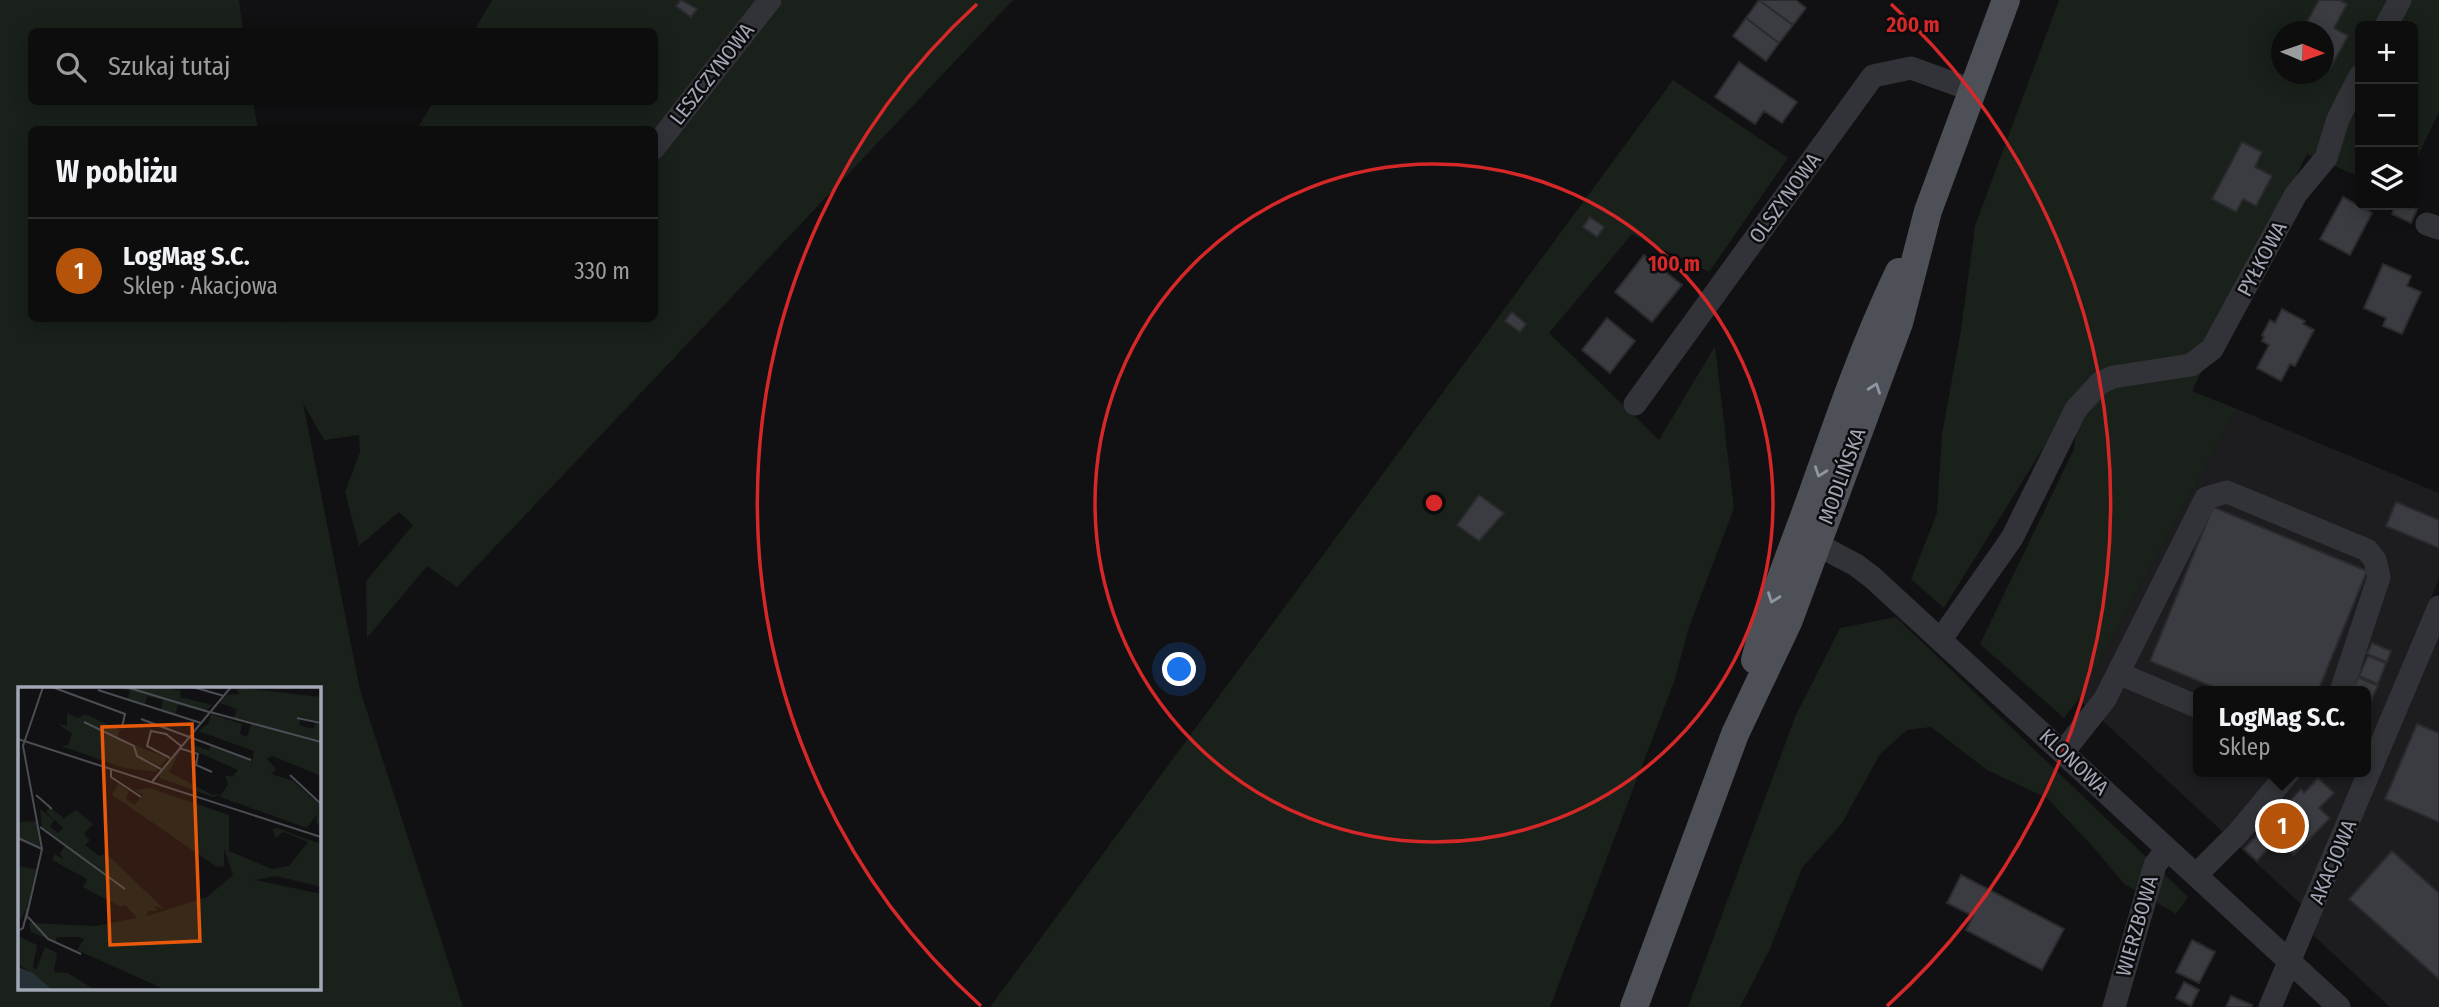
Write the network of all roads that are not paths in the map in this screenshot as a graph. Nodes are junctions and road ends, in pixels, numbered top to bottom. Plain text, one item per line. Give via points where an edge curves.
1 (770, 0) edge
2 (2006, 0) edge
3 (2400, 0) edge
4 (2389, 21) edge
5 (2356, 84) edge
6 (1972, 90) junction
7 (658, 143) edge
8 (1635, 404) dead end
9 (1807, 539) junction
10 (2439, 607) edge
11 (1941, 639) junction
12 (2118, 673) junction
13 (2343, 686) edge
14 (2193, 705) edge
15 (2063, 752) junction
16 (2371, 767) edge
17 (2285, 777) edge
18 (2367, 777) edge
19 (2167, 849) junction
20 (2196, 875) junction
21 (2289, 961) junction
22 (1634, 1007) edge
23 (2115, 1007) edge
24 (2270, 1007) edge
25 (2339, 1007) edge

1 - 7 street, LESZCZYNOWA
2 - 6 main road, MODLIŃSKA
3 - 4 street
5 - 11 street, PYŁKOWA via 2326,158 2296,194 2212,349 2191,365 2099,383 2076,409 2012,538
6 - 8 street, OLSZYNOWA via 1911,68 1873,76
6 - 9 main road, MODLIŃSKA via 1928,211 1878,316
9 - 11 street, KLONOWA via 1856,565
9 - 22 main road, MODLIŃSKA via 1789,620 1735,734
10 - 16 street, AKACJOWA
11 - 15 street, KLONOWA
12 - 13 street via 2206,498 2227,492 2367,550 2375,560 2379,577
12 - 14 street
12 - 15 street via 2098,708
15 - 19 street, KLONOWA
17 - 20 street
18 - 21 street, AKACJOWA
19 - 20 street, KLONOWA
19 - 23 street, WIERZBOWA via 2155,865
20 - 21 street, KLONOWA
21 - 24 street, AKACJOWA
21 - 25 street, KLONOWA

